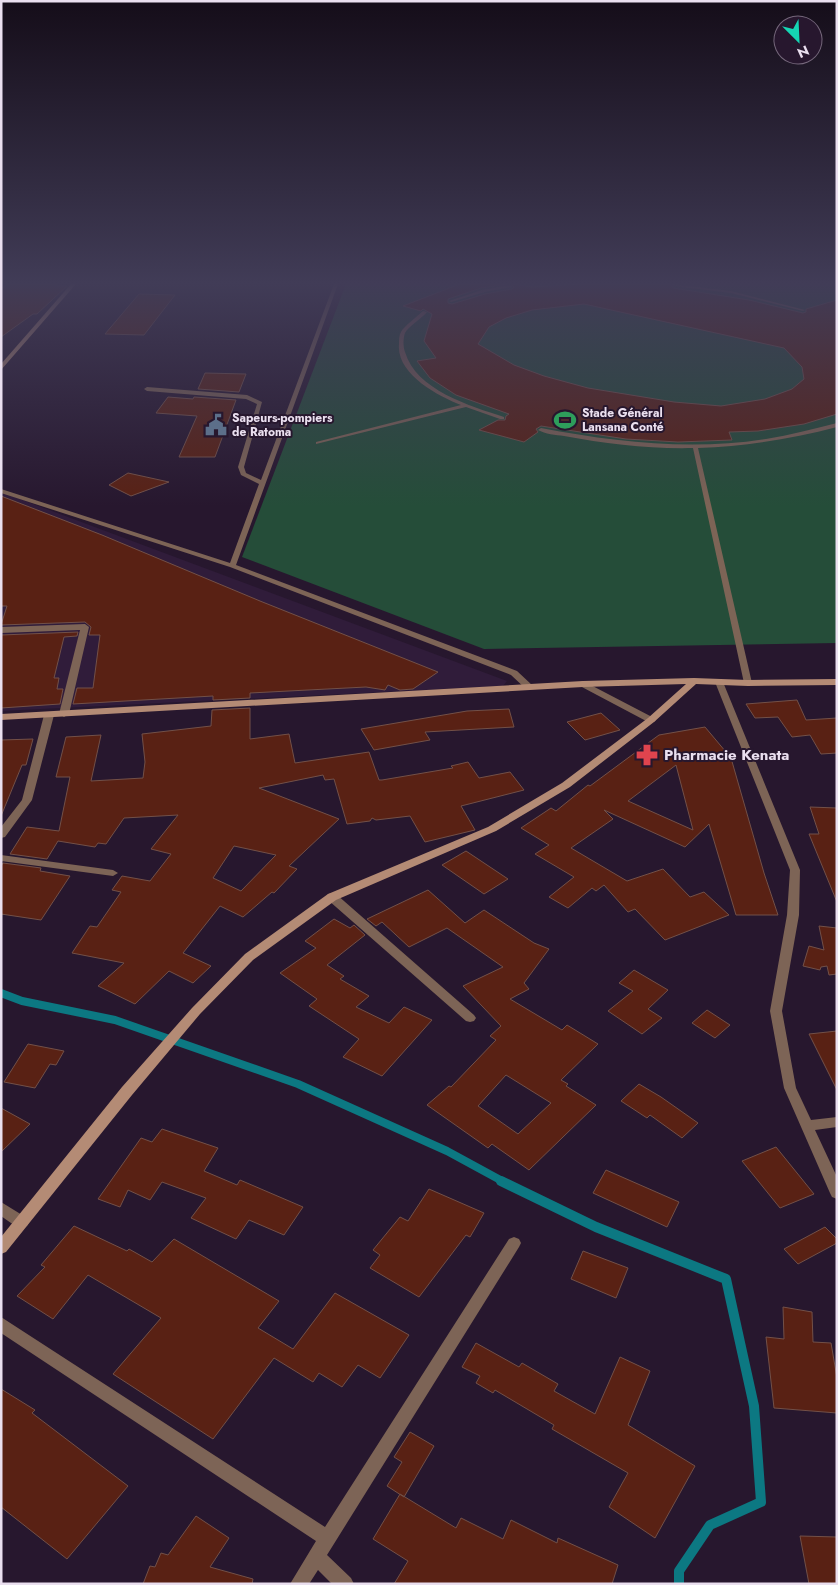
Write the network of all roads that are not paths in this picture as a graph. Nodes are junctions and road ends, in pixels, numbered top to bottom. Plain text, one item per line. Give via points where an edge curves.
1 (10, 358) edge
2 (309, 358) edge
3 (405, 358) edge
4 (1, 368) edge
5 (147, 390) dead end
6 (465, 406) junction
7 (502, 418) dead end
8 (837, 425) edge
9 (542, 430) dead end
10 (318, 443) dead end
11 (695, 446) junction
12 (263, 483) junction
13 (1, 491) edge
14 (232, 566) junction
15 (1, 630) edge
16 (694, 681) junction
17 (719, 682) junction
18 (837, 682) edge
19 (748, 683) junction
20 (583, 684) junction
21 (529, 687) junction
22 (49, 714) junction
23 (64, 714) junction
24 (1, 717) edge
25 (651, 720) junction
26 (1, 834) edge
27 (1, 858) edge
28 (113, 873) dead end
29 (332, 897) junction
30 (470, 1018) dead end
31 (837, 1122) edge
32 (807, 1126) junction
33 (837, 1193) edge
34 (1, 1208) edge
35 (22, 1222) junction
36 (514, 1243) dead end
37 (1, 1248) edge
38 (1, 1324) edge
39 (327, 1538) junction
40 (316, 1556) junction
41 (299, 1584) edge
42 (345, 1584) edge

1 - 4 street
2 - 12 lane
3 - 6 lane via 418,376 438,392
5 - 12 lane via 247,397 260,403 241,467 243,474
6 - 7 lane
6 - 10 lane
8 - 11 lane via 761,442
9 - 11 lane via 637,445
11 - 19 lane
12 - 14 lane
13 - 14 lane
14 - 21 lane via 514,673
15 - 23 street via 85,628
16 - 17 street
16 - 20 street
16 - 25 street
17 - 19 street
17 - 32 street via 795,870 793,915 776,1011 790,1088
18 - 19 street
20 - 21 street
20 - 25 street
21 - 23 street
22 - 23 street
22 - 24 street
22 - 26 street via 27,800
25 - 29 street via 566,784 492,829
27 - 28 street
29 - 30 street
29 - 35 street via 249,957 196,1011
31 - 32 street
32 - 33 street
34 - 35 street
35 - 37 street
36 - 39 street
38 - 39 street
39 - 40 street
40 - 41 street
40 - 42 street

